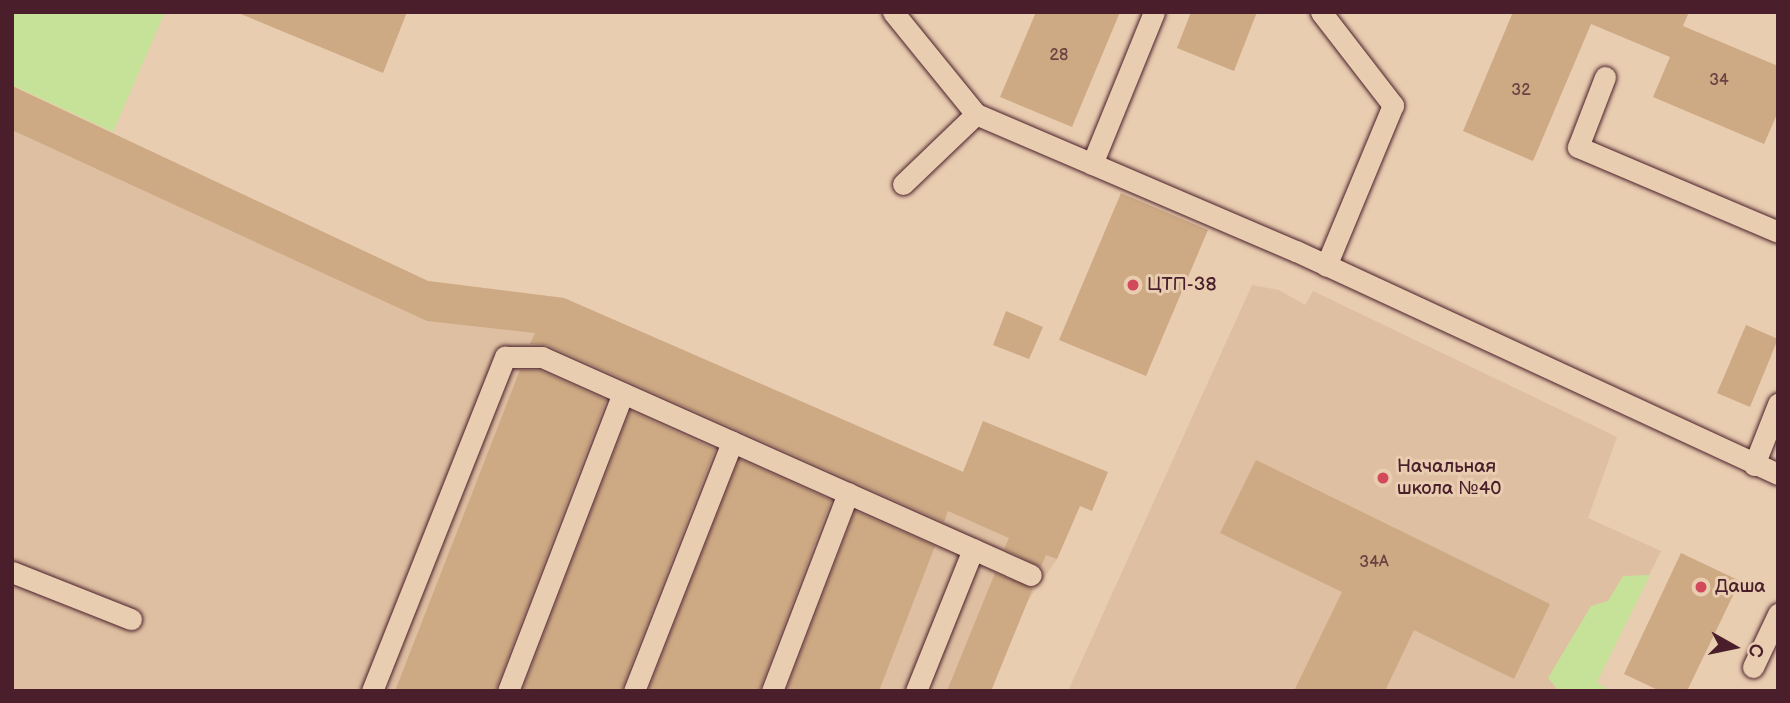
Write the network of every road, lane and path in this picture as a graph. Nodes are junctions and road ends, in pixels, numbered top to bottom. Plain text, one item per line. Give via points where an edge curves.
1 (893, 12) edge
2 (1154, 12) edge
3 (1321, 12) edge
4 (1605, 77) dead end
5 (976, 114) junction
6 (1092, 164) junction
7 (903, 184) dead end
8 (1778, 232) edge
9 (1326, 266) junction
10 (623, 393) junction
11 (1778, 404) edge
12 (732, 442) junction
13 (1754, 465) junction
14 (1778, 474) edge
15 (848, 494) junction
16 (973, 549) junction
17 (12, 572) edge
18 (1031, 575) dead end
19 (1778, 614) edge
20 (131, 619) dead end
21 (1753, 667) dead end
22 (372, 691) edge
23 (508, 691) edge
24 (634, 691) edge
25 (772, 691) edge
26 (916, 691) edge

1 - 5 lane
2 - 6 lane
3 - 9 lane via 1393,104
4 - 8 lane via 1578,147
5 - 6 lane
5 - 7 lane
6 - 9 lane
9 - 13 lane
10 - 12 lane
10 - 22 lane via 542,357 505,357
10 - 23 lane
11 - 13 lane
12 - 15 lane
12 - 24 lane
13 - 14 lane
15 - 16 lane
15 - 25 lane
16 - 18 lane
16 - 26 lane
17 - 20 lane
19 - 21 lane

